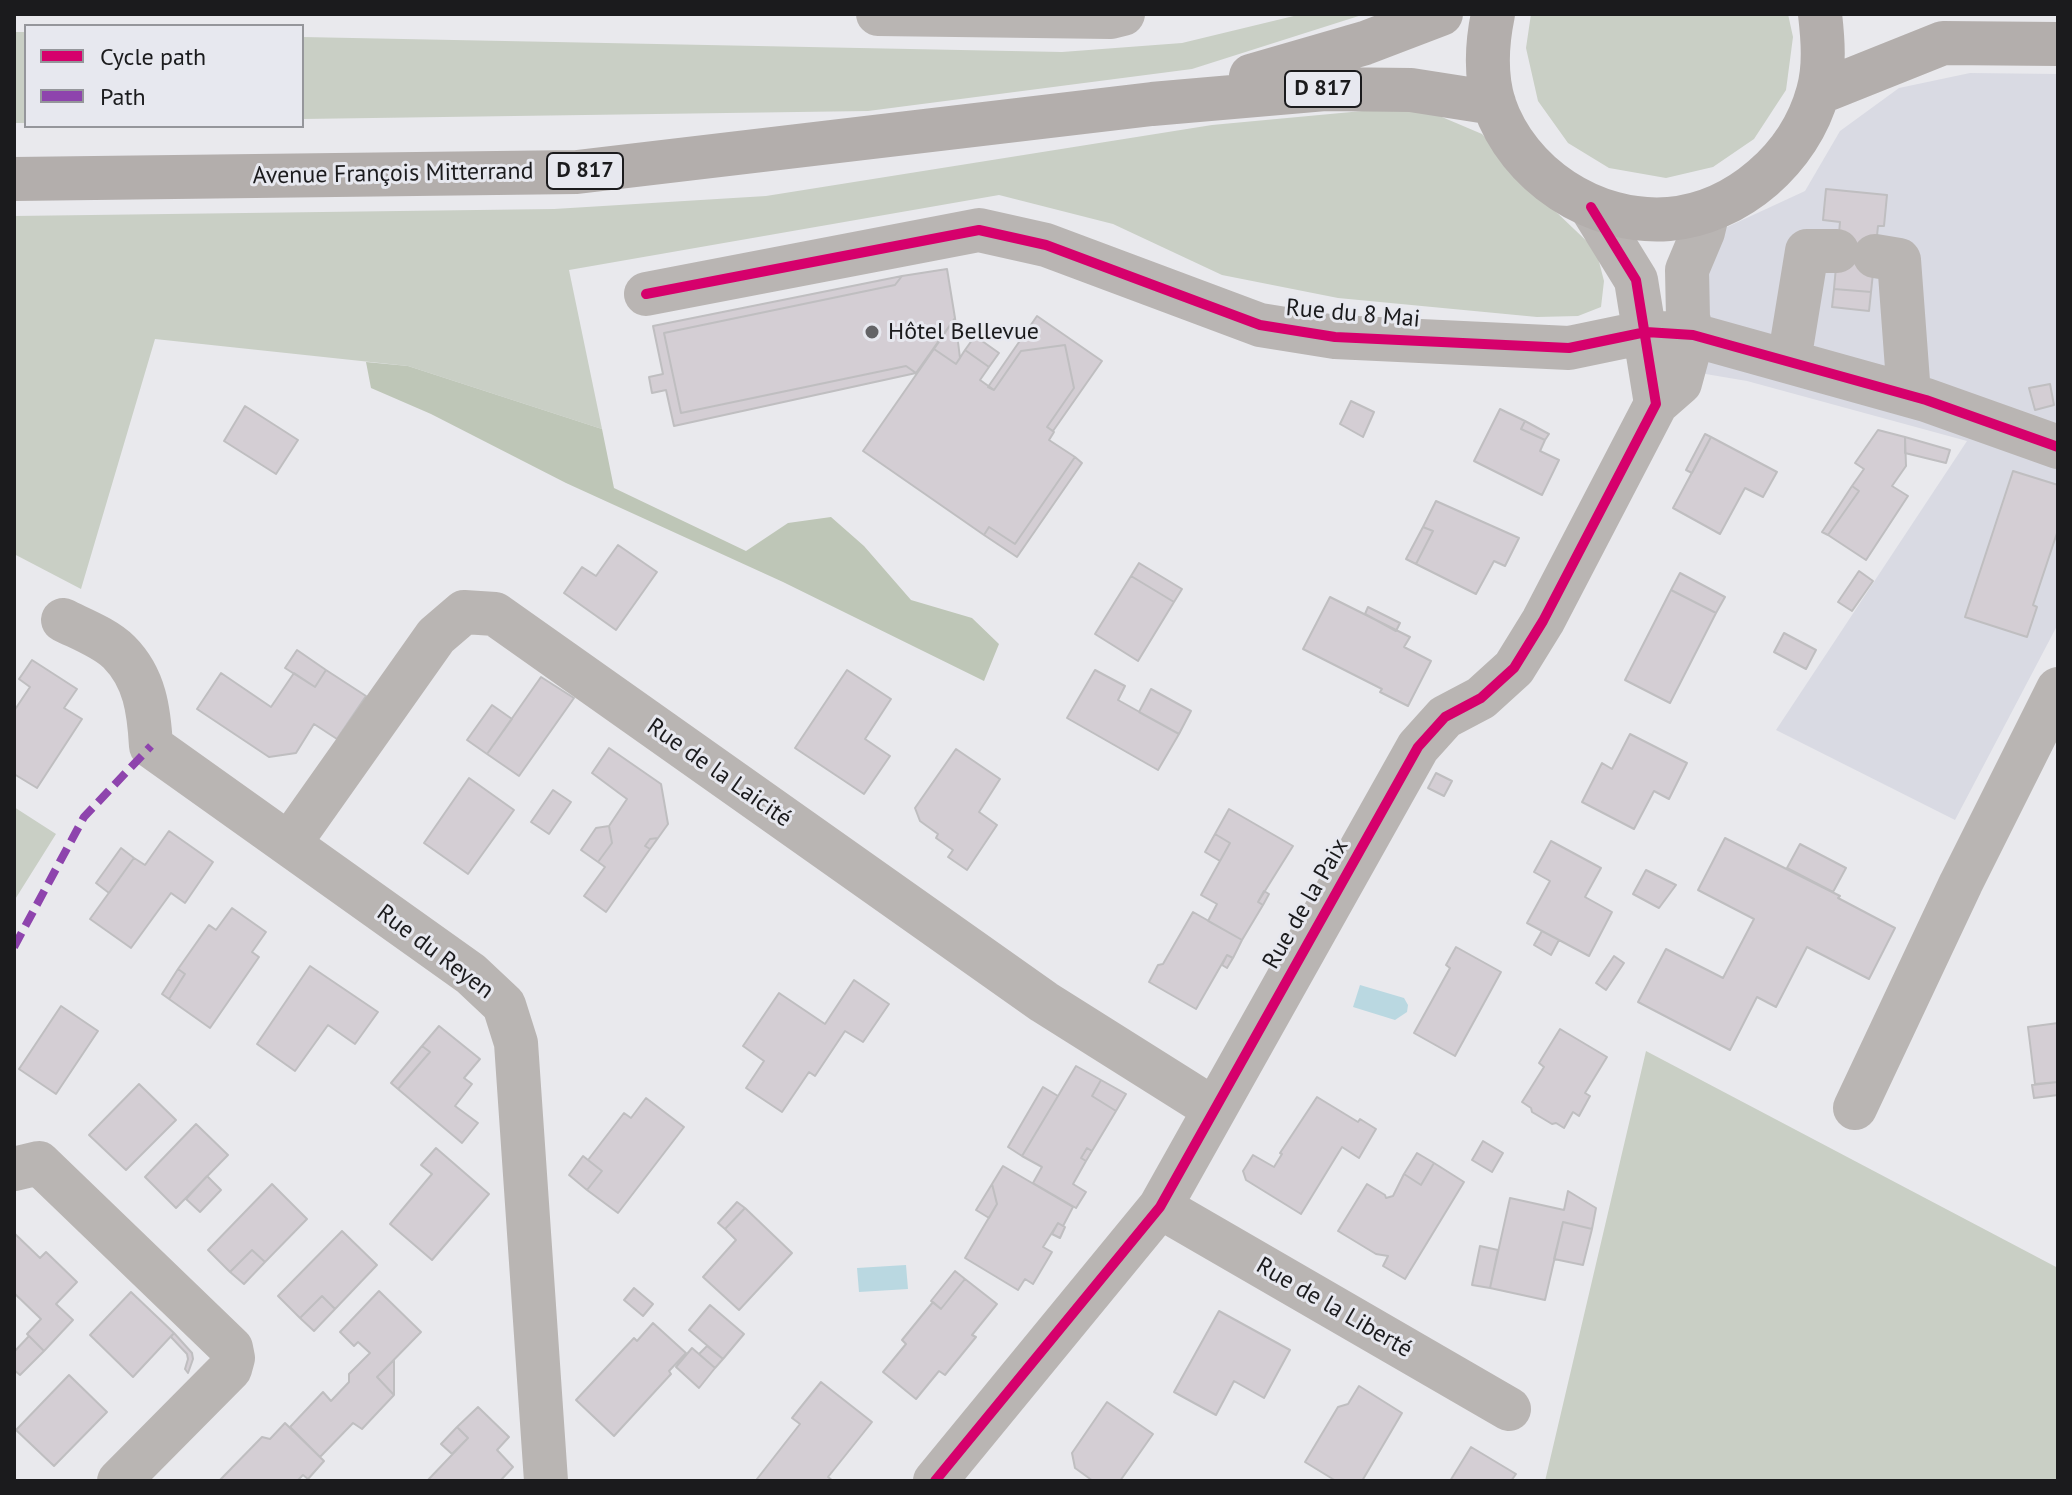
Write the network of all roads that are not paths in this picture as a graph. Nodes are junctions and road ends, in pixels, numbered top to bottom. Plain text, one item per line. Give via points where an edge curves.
1 (878, 14) edge
2 (1123, 14) edge
3 (1441, 14) edge
4 (1493, 14) edge
5 (1820, 14) edge
6 (2058, 44) edge
7 (1818, 93) junction
8 (1494, 103) junction
9 (1152, 104) junction
10 (14, 179) edge
11 (1591, 207) junction
12 (1708, 211) junction
13 (646, 294) dead end
14 (1646, 332) junction
15 (1693, 335) junction
16 (1789, 361) junction
17 (1909, 395) junction
18 (1656, 404) junction
19 (2058, 447) edge
20 (63, 620) dead end
21 (2058, 689) edge
22 (289, 844) junction
23 (1855, 1108) dead end
24 (1214, 1109) junction
25 (14, 1169) edge
26 (1160, 1207) junction
27 (1509, 1409) dead end
28 (119, 1481) edge
29 (546, 1481) edge
30 (935, 1481) edge

1 - 2 street
3 - 9 main road, Avenue François Mitterrand / D 817 via 1365,43
4 - 8 main road via 1486,48
5 - 7 main road via 1823,54
6 - 7 main road via 1943,43
7 - 12 main road via 1795,144 1757,184
8 - 9 main road, Avenue François Mitterrand / D 817 via 1411,90 1325,89
8 - 11 main road via 1516,147 1549,182
9 - 10 main road, Avenue François Mitterrand / D 817 via 577,172
11 - 12 main road via 1629,217 1669,219
11 - 14 street via 1636,280
12 - 15 street via 1687,270
13 - 14 street, Rue du 8 Mai via 979,230 1046,245 1260,325 1335,337 1569,348
14 - 15 street, Rue du 8 Mai
14 - 18 street
15 - 16 street, Rue du 8 Mai
15 - 18 street, Rue de la Paix via 1680,383
16 - 17 street, Rue du 8 Mai
16 - 17 street via 1807,251 1899,260
17 - 19 street, Rue du 8 Mai
18 - 24 street, Rue de la Paix via 1514,668 1481,698 1445,717 1418,747
20 - 22 street, Rue du Reyen via 118,650 139,677 151,746
21 - 23 street
22 - 24 street, Rue de la Laicité via 436,636 464,612 495,614 1044,1002
22 - 29 street, Rue du Reyen via 471,974 504,1005 516,1043
24 - 26 street, Rue de la Paix
25 - 28 street via 39,1163 231,1348 230,1369
26 - 27 street, Rue de la Liberté
26 - 30 street, Rue de la Paix

